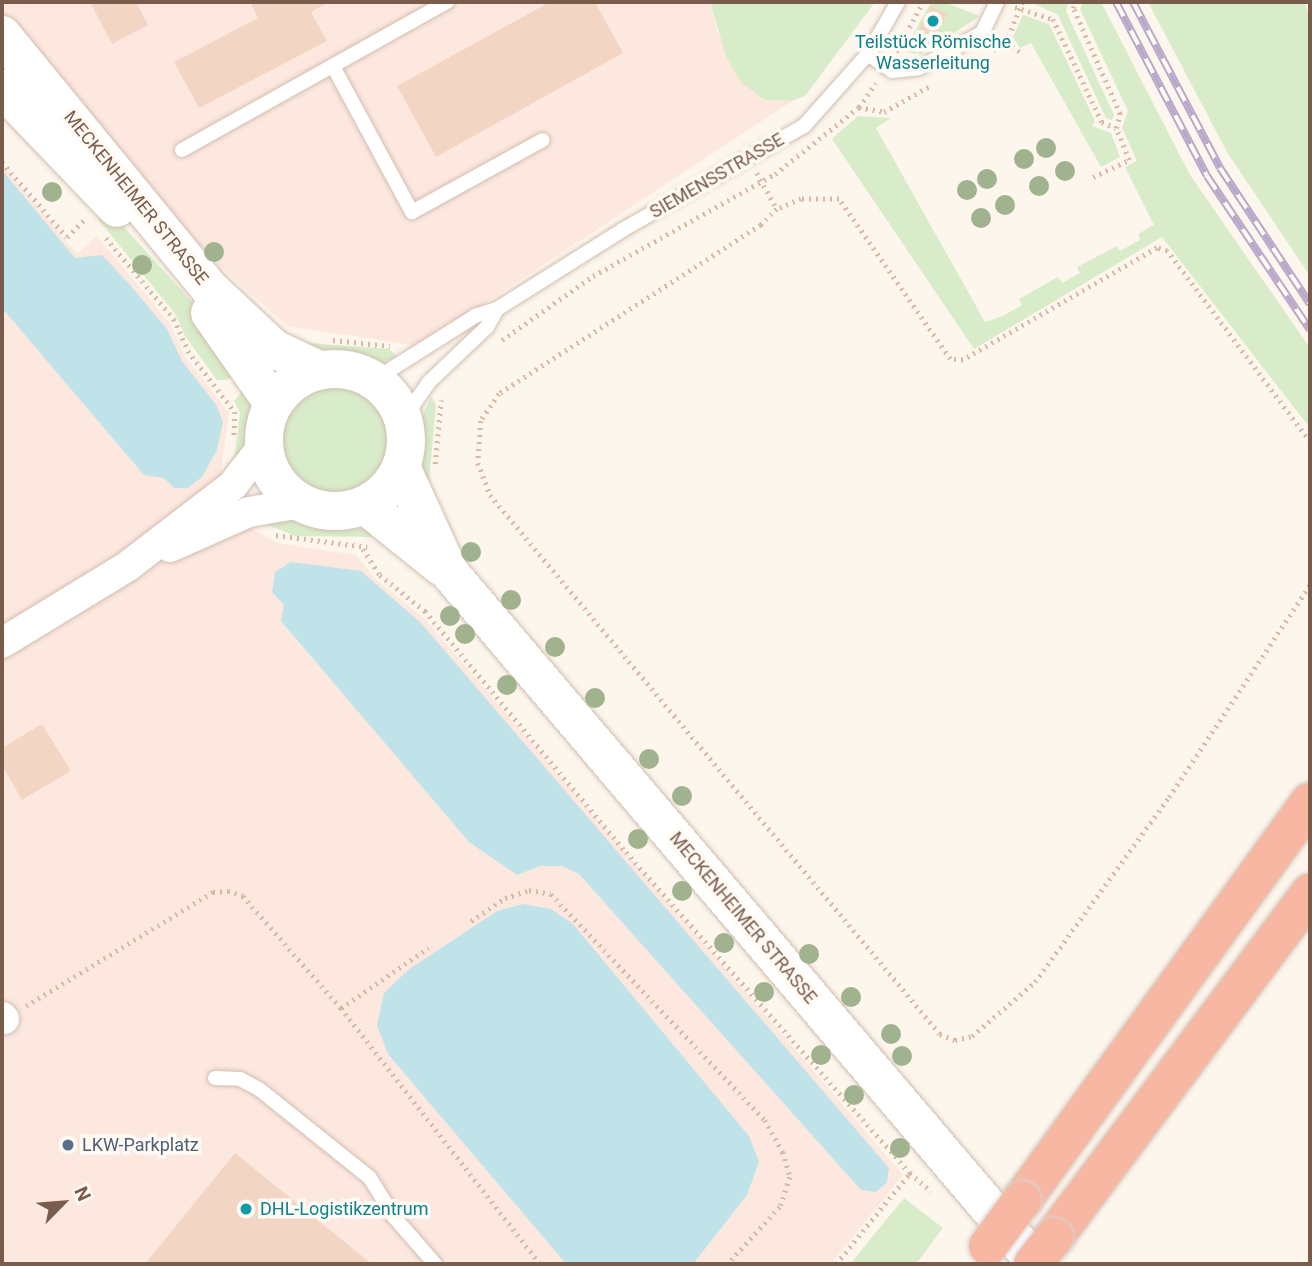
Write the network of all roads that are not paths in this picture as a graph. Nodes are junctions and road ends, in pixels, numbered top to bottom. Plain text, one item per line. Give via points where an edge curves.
1 (447, 2) edge
2 (898, 2) edge
3 (996, 4) edge
4 (2, 35) edge
5 (868, 54) junction
6 (334, 68) junction
7 (2, 88) edge
8 (543, 140) dead end
9 (182, 149) dead end
10 (497, 309) junction
11 (324, 355) junction
12 (368, 376) junction
13 (273, 403) junction
14 (263, 446) junction
15 (404, 453) junction
16 (301, 503) junction
17 (365, 505) junction
18 (128, 566) junction
19 (449, 572) junction
20 (2, 643) edge
21 (1310, 802) edge
22 (1310, 893) edge
23 (215, 1078) dead end
24 (981, 1255) edge
25 (1042, 1255) edge
26 (435, 1264) edge

1 - 6 lane
2 - 5 lane, SIEMENSSTRASSE
3 - 5 lane via 982,33 919,68 892,71
4 - 11 main road, MECKENHEIMER STRASSE via 209,288 274,349
5 - 10 lane, SIEMENSSTRASSE via 804,126 624,229
6 - 8 lane via 412,212
6 - 9 lane
7 - 13 main road, MECKENHEIMER STRASSE via 197,296
10 - 12 lane via 475,316 410,358
10 - 15 lane via 487,327 429,382 413,405
11 - 12 main road, MECKENHEIMER STRASSE
11 - 13 main road
12 - 15 main road, MECKENHEIMER STRASSE via 388,392 402,414
13 - 14 main road
14 - 16 main road via 269,469 282,488
14 - 18 street via 233,485
15 - 17 main road via 386,490
15 - 19 main road, MECKENHEIMER STRASSE via 420,517
16 - 17 main road via 333,512
16 - 18 street via 249,512
17 - 19 main road, MECKENHEIMER STRASSE
18 - 20 street
19 - 25 main road, MECKENHEIMER STRASSE
21 - 24 highway, bridge
22 - 25 highway
23 - 26 lane via 240,1079 259,1089 370,1178 394,1217

